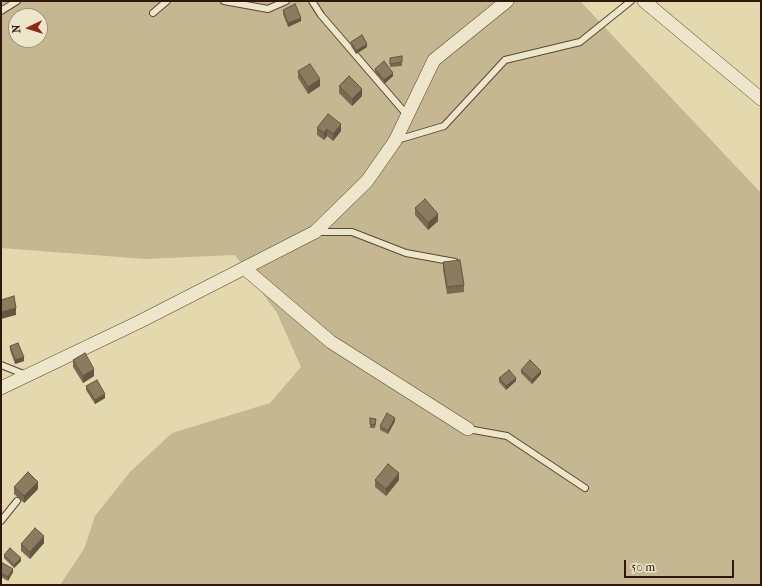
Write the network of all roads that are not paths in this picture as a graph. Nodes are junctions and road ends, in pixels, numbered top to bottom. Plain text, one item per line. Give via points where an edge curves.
1 (17, 1) edge
2 (167, 1) edge
3 (224, 1) edge
4 (286, 1) edge
5 (312, 1) edge
6 (507, 1) edge
7 (631, 1) edge
8 (644, 1) edge
9 (1, 11) edge
10 (153, 13) dead end
11 (761, 99) edge
12 (407, 115) junction
13 (395, 141) junction
14 (315, 232) junction
15 (455, 262) edge
16 (244, 268) junction
17 (1, 365) edge
18 (28, 375) junction
19 (1, 388) edge
20 (468, 429) joint
21 (586, 488) dead end
22 (17, 501) dead end
23 (1, 521) edge

1 - 9 lane
2 - 10 lane
3 - 4 lane via 268,10
5 - 12 lane via 321,15
6 - 12 street via 434,60
7 - 13 lane via 580,42 505,60 444,126
8 - 11 street
12 - 13 street
13 - 14 street via 367,181
14 - 15 lane via 352,232 406,253
14 - 16 street
16 - 18 street
16 - 20 street via 332,342
17 - 18 lane
18 - 19 street
20 - 21 lane via 507,436
22 - 23 lane

